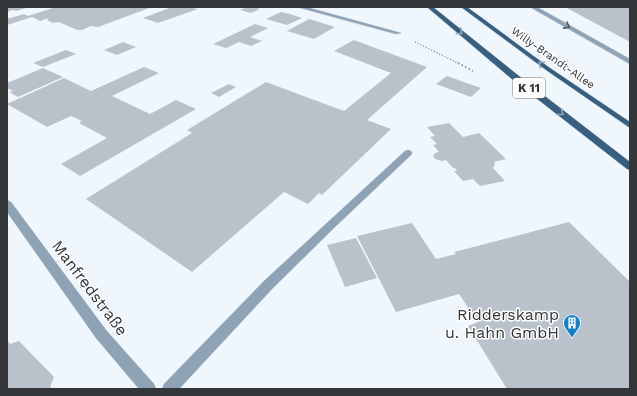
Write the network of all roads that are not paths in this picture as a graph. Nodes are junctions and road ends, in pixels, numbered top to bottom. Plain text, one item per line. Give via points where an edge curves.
1 (300, 7) edge
2 (430, 7) edge
3 (464, 7) edge
4 (533, 7) edge
5 (398, 33) road end
6 (630, 62) edge
7 (630, 126) edge
8 (408, 153) dead end
9 (630, 168) edge
10 (7, 204) edge
11 (149, 389) edge
12 (169, 389) edge

1 - 5 street
2 -> 9 main road, K 11
7 -> 3 main road, Willy-Brandt-Allee / K 11
4 -> 6 street
8 - 12 street via 268,285
10 - 11 street, Manfredstraße via 101,334

